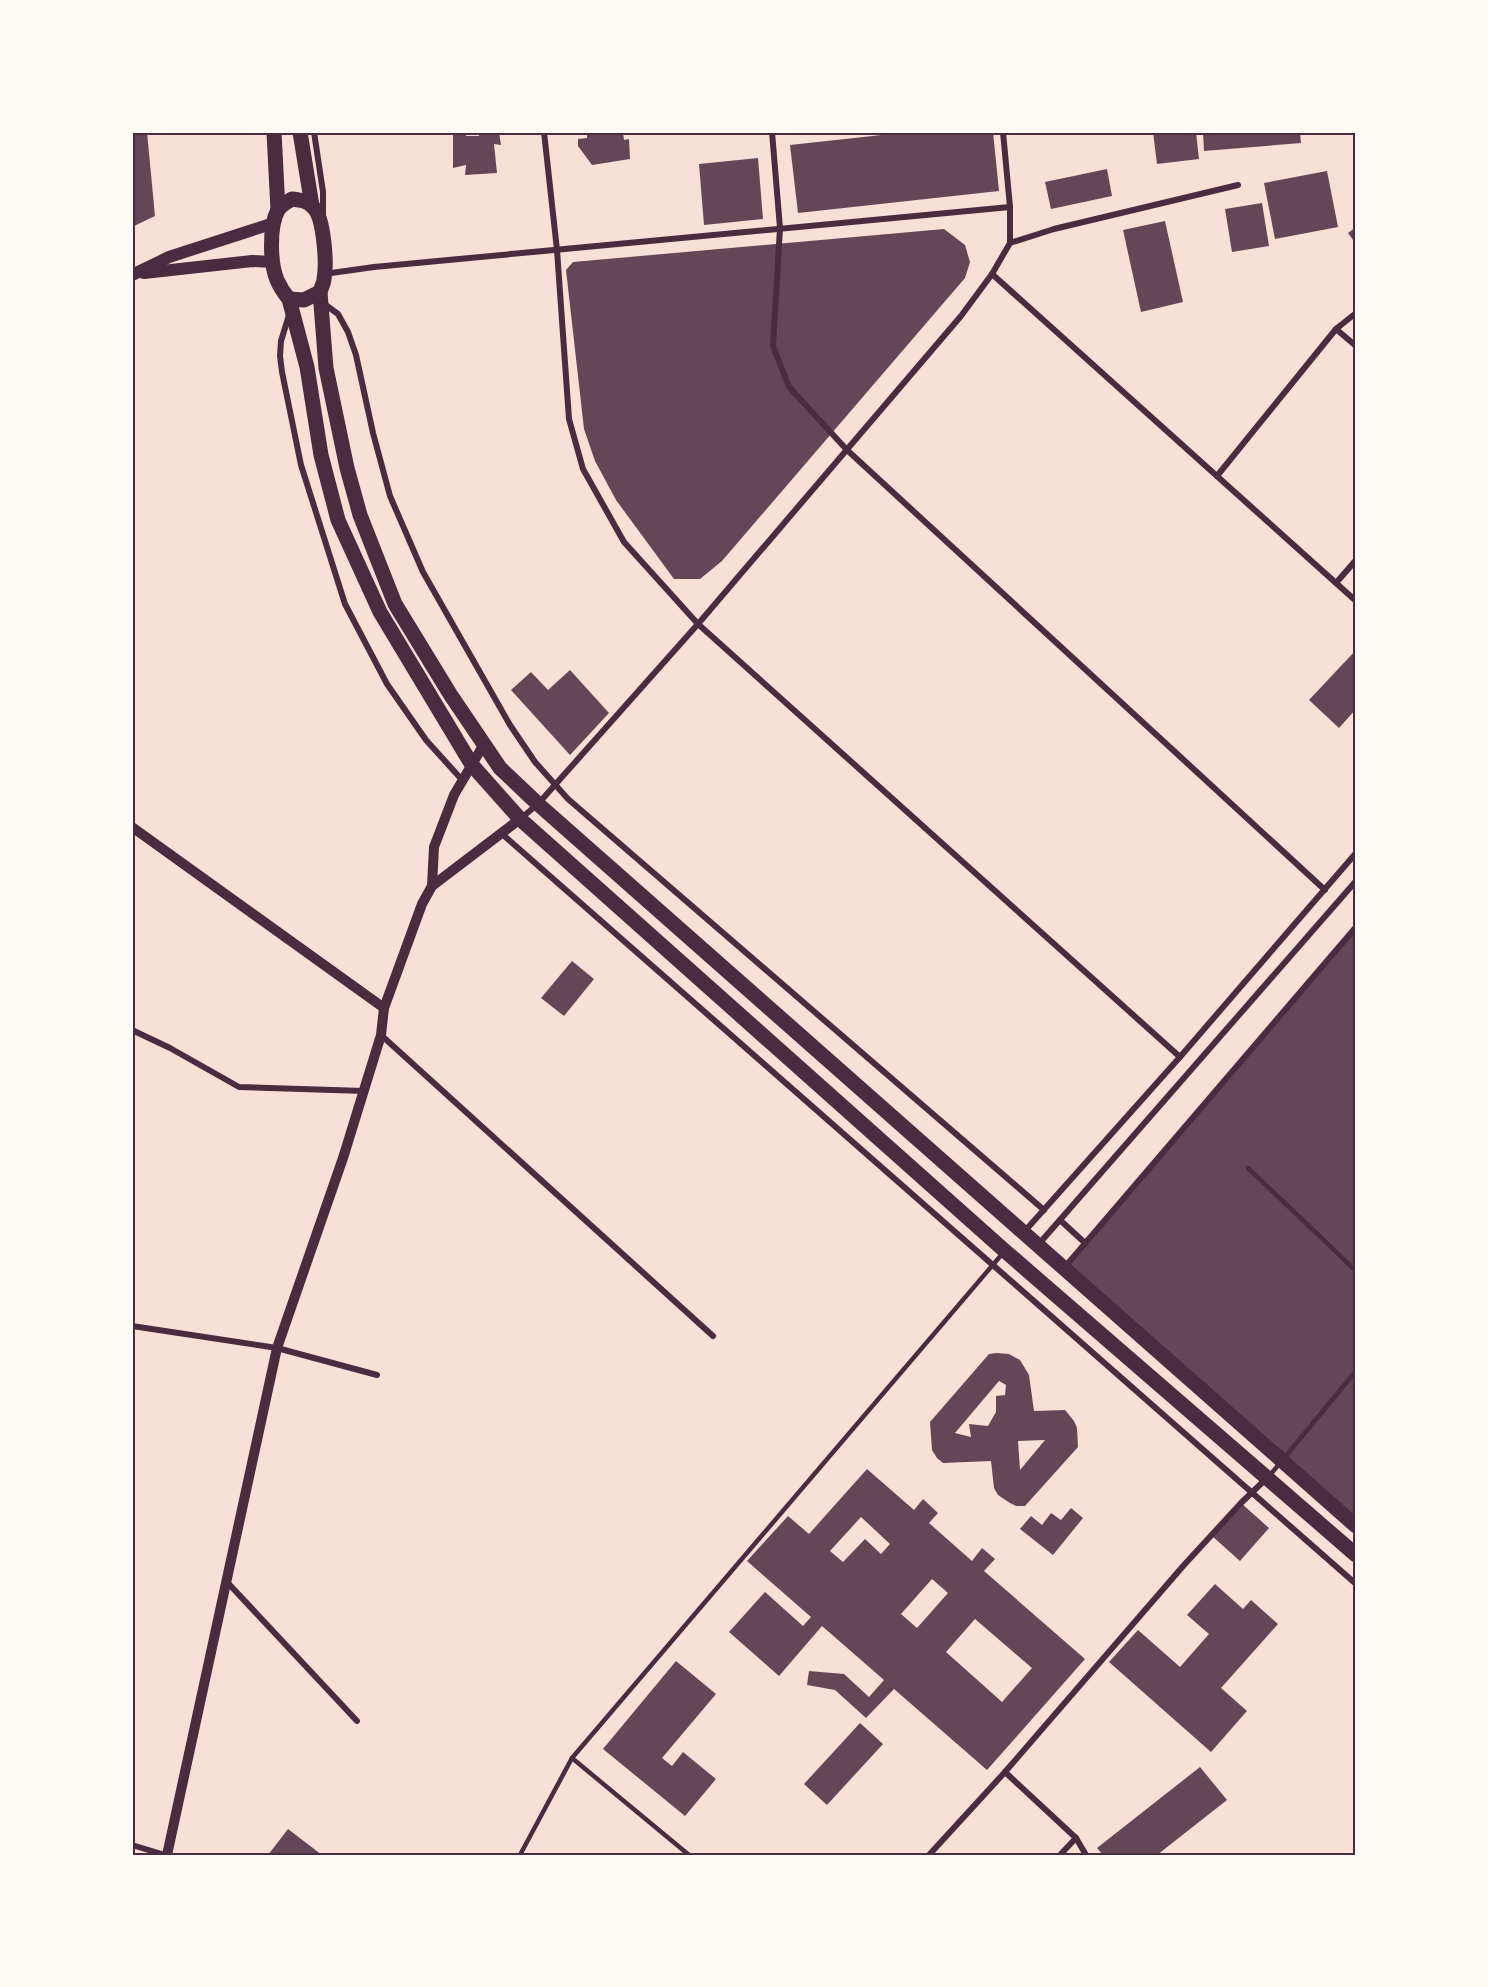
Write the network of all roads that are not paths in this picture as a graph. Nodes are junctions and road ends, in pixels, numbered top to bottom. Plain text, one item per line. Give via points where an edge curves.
1 (274, 132) edge
2 (300, 132) edge
3 (314, 132) edge
4 (544, 132) edge
5 (772, 132) edge
6 (1003, 132) edge
7 (1238, 185) dead end
8 (312, 206) junction
9 (1010, 207) junction
10 (276, 217) junction
11 (780, 228) junction
12 (322, 238) junction
13 (1010, 243) junction
14 (556, 250) junction
15 (272, 262) junction
16 (324, 274) junction
17 (992, 274) junction
18 (133, 275) edge
19 (320, 297) junction
20 (290, 304) junction
21 (1356, 313) edge
22 (1336, 329) junction
23 (1356, 346) edge
24 (847, 450) junction
25 (1216, 476) junction
26 (1356, 560) edge
27 (1336, 583) junction
28 (1356, 601) edge
29 (698, 624) junction
30 (484, 744) junction
31 (472, 765) junction
32 (463, 781) junction
33 (555, 785) junction
34 (538, 804) junction
35 (520, 819) junction
36 (132, 827) edge
37 (501, 833) junction
38 (1356, 853) edge
39 (1356, 881) edge
40 (432, 886) junction
41 (1325, 890) junction
42 (1356, 927) edge
43 (384, 1008) junction
44 (132, 1030) edge
45 (381, 1035) junction
46 (1180, 1057) junction
47 (364, 1091) junction
48 (1248, 1168) dead end
49 (1044, 1209) junction
50 (1060, 1220) junction
51 (1024, 1233) junction
52 (1085, 1243) junction
53 (1038, 1245) junction
54 (1005, 1251) junction
55 (993, 1266) junction
56 (1064, 1268) junction
57 (1356, 1271) edge
58 (132, 1326) edge
59 (712, 1336) dead end
60 (277, 1348) junction
61 (1356, 1371) edge
62 (378, 1375) dead end
63 (1282, 1461) junction
64 (1267, 1478) junction
65 (1253, 1493) junction
66 (1356, 1526) edge
67 (1356, 1555) edge
68 (226, 1582) junction
69 (1356, 1584) edge
70 (357, 1721) dead end
71 (572, 1758) junction
72 (1005, 1772) junction
73 (1076, 1838) junction
74 (132, 1845) edge
75 (166, 1855) edge
76 (520, 1855) edge
77 (689, 1855) edge
78 (929, 1855) edge
79 (1059, 1855) edge
80 (1086, 1855) edge

1 - 10 highway
2 - 8 highway
3 - 12 street via 323,192
4 - 14 street
5 - 11 street
6 - 9 street
7 - 13 street
8 - 10 highway via 304,200 292,199 284,203
8 - 12 highway
9 - 11 street
9 - 13 street
10 - 15 highway
10 - 18 main road
11 - 14 street
11 - 24 street via 772,346 789,387
12 - 16 highway
13 - 17 street
14 - 16 street
14 - 29 street via 568,419 583,469 624,542
15 - 18 main road
15 - 20 highway
16 - 19 highway
17 - 24 street
17 - 25 street
19 - 20 highway
19 - 30 highway via 326,368 360,515 395,604
19 - 33 street via 348,332 390,496 423,572 510,725
20 - 31 highway via 338,520 380,612
20 - 32 street via 281,341 282,372 301,465 345,604 387,684 426,740
21 - 22 street
22 - 23 street
22 - 25 street
24 - 29 street
24 - 41 street
25 - 27 street
26 - 27 street
27 - 28 street
29 - 33 street
29 - 46 street
30 - 31 street
30 - 34 highway via 500,768
31 - 32 street
31 - 35 highway
32 - 40 street via 434,847
33 - 34 street
33 - 49 street
34 - 35 street
34 - 51 highway
35 - 37 street
35 - 54 highway
36 - 43 street
37 - 40 street
37 - 55 street
38 - 41 street
39 - 50 street
40 - 43 street
41 - 46 street
42 - 52 street
43 - 45 street
44 - 47 street via 239,1087
45 - 47 street
45 - 59 street
46 - 49 street
47 - 60 street
48 - 57 lane
49 - 51 street
50 - 52 street
50 - 53 street
51 - 53 highway
52 - 56 street
53 - 56 highway
54 - 55 lane
54 - 64 highway
55 - 65 street
55 - 71 lane
56 - 63 highway
58 - 60 street
60 - 62 street
60 - 68 street
61 - 63 lane
63 - 64 lane
63 - 66 highway
64 - 65 street
64 - 67 highway
65 - 69 street
65 - 72 street via 1184,1565
68 - 70 street
68 - 75 street
71 - 76 lane
71 - 77 lane
72 - 73 street
72 - 78 street
73 - 79 street
73 - 80 street
74 - 75 street

